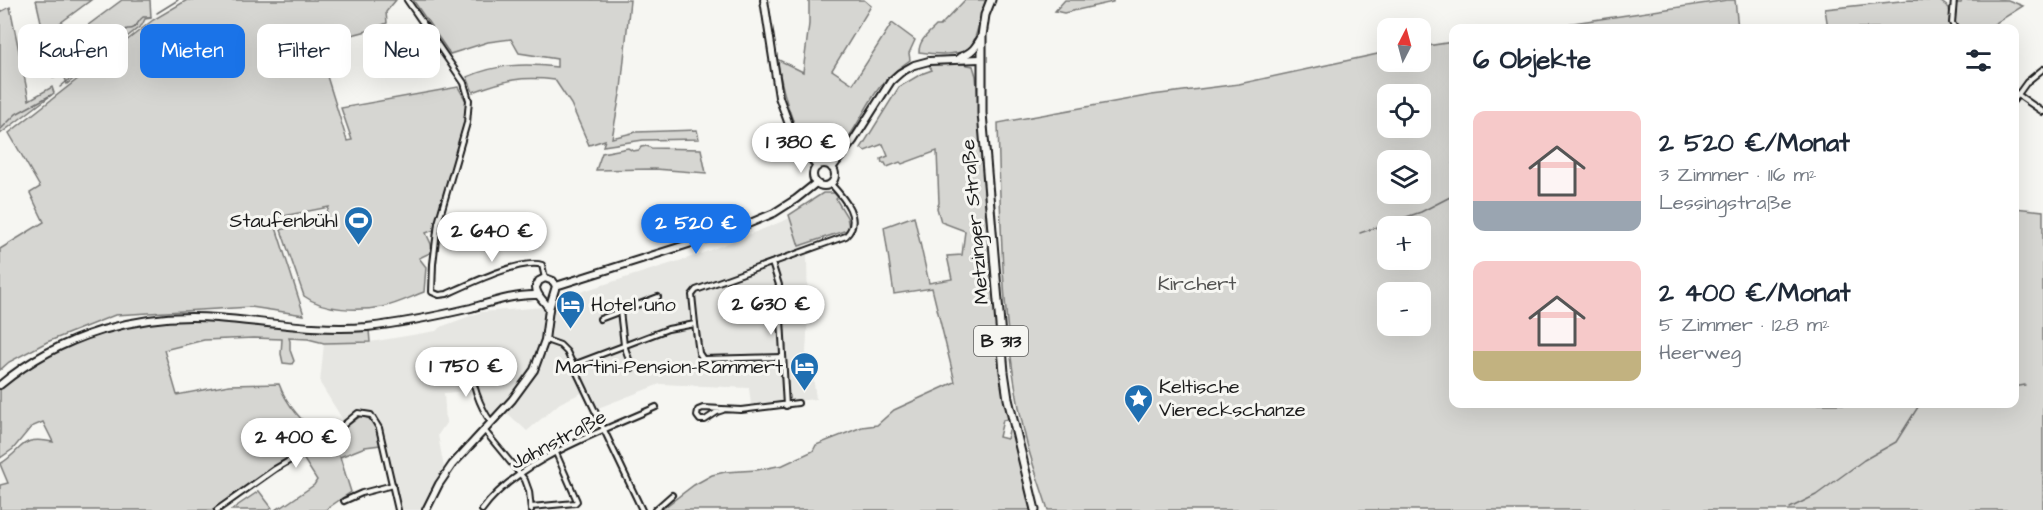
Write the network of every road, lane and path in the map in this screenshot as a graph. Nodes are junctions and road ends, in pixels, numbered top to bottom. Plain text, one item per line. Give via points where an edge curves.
1 (407, 0) edge
2 (764, 0) edge
3 (991, 0) edge
4 (1954, 0) edge
5 (1953, 24) edge
6 (981, 36) junction
7 (954, 59) junction
8 (980, 59) junction
9 (2043, 69) edge
10 (2019, 90) edge
11 (2019, 95) edge
12 (2043, 112) edge
13 (817, 167) junction
14 (832, 168) junction
15 (816, 183) junction
16 (831, 184) junction
17 (772, 263) junction
18 (545, 278) junction
19 (556, 286) junction
20 (536, 287) junction
21 (540, 296) junction
22 (552, 297) junction
23 (658, 297) dead end
24 (510, 298) junction
25 (549, 309) junction
26 (620, 311) junction
27 (600, 319) dead end
28 (695, 324) junction
29 (545, 340) junction
30 (624, 345) junction
31 (783, 357) junction
32 (469, 362) dead end
33 (573, 365) junction
34 (632, 368) dead end
35 (0, 385) edge
36 (798, 403) dead end
37 (786, 406) junction
38 (656, 407) dead end
39 (723, 410) junction
40 (490, 423) junction
41 (483, 430) junction
42 (603, 430) junction
43 (556, 453) junction
44 (520, 473) junction
45 (393, 485) junction
46 (672, 495) dead end
47 (344, 501) dead end
48 (486, 505) junction
49 (531, 508) edge
50 (218, 510) edge
51 (398, 510) edge
52 (426, 510) edge
53 (482, 510) edge
54 (490, 510) edge
55 (642, 510) edge
56 (655, 510) edge
57 (1035, 510) edge

1 - 18 street via 464,83 469,100 467,123 438,223 432,292 447,294 494,274 534,263 542,265
2 - 13 street via 779,98 791,130
3 - 6 main road, Metzinger Straße / B 313
4 - 5 street
6 - 7 street via 969,54
6 - 8 main road, Metzinger Straße / B 313
7 - 8 street
7 - 14 street via 914,66 891,81
8 - 57 main road, Metzinger Straße / B 313 via 1004,372
9 - 10 street
11 - 12 street
13 - 14 street via 822,164
13 - 15 street via 813,173
14 - 16 street via 835,174
15 - 16 street
15 - 19 street via 774,213 736,229
16 - 17 street via 853,216 849,233
17 - 28 street via 696,290 692,295
17 - 31 street via 779,285
18 - 19 street
18 - 20 street
19 - 22 street
20 - 21 street
20 - 24 street
21 - 22 street
21 - 24 street
21 - 25 street
22 - 25 street
23 - 26 street
24 - 35 street via 420,319 357,327 305,328 203,317 136,321 73,340 34,360
25 - 29 street
26 - 27 street
26 - 30 street
28 - 30 street via 674,327
28 - 31 street via 703,359
29 - 33 street via 563,347
29 - 40 street via 528,379
30 - 33 street
30 - 34 street
31 - 37 street
32 - 40 street via 474,388
33 - 42 street
36 - 37 street
37 - 39 street
38 - 42 street, Jahnstraße
39 - 39 street via 703,408 697,416 705,420
40 - 41 street
41 - 44 street
41 - 52 street via 452,465
42 - 43 street, Jahnstraße
42 - 55 street
43 - 44 street, Jahnstraße
43 - 49 street via 576,502
44 - 48 street, Jahnstraße
44 - 49 street via 529,491
45 - 47 street
45 - 50 street via 376,420 358,413 325,440
45 - 51 street
46 - 56 street
48 - 53 street, Jahnstraße
48 - 54 street

